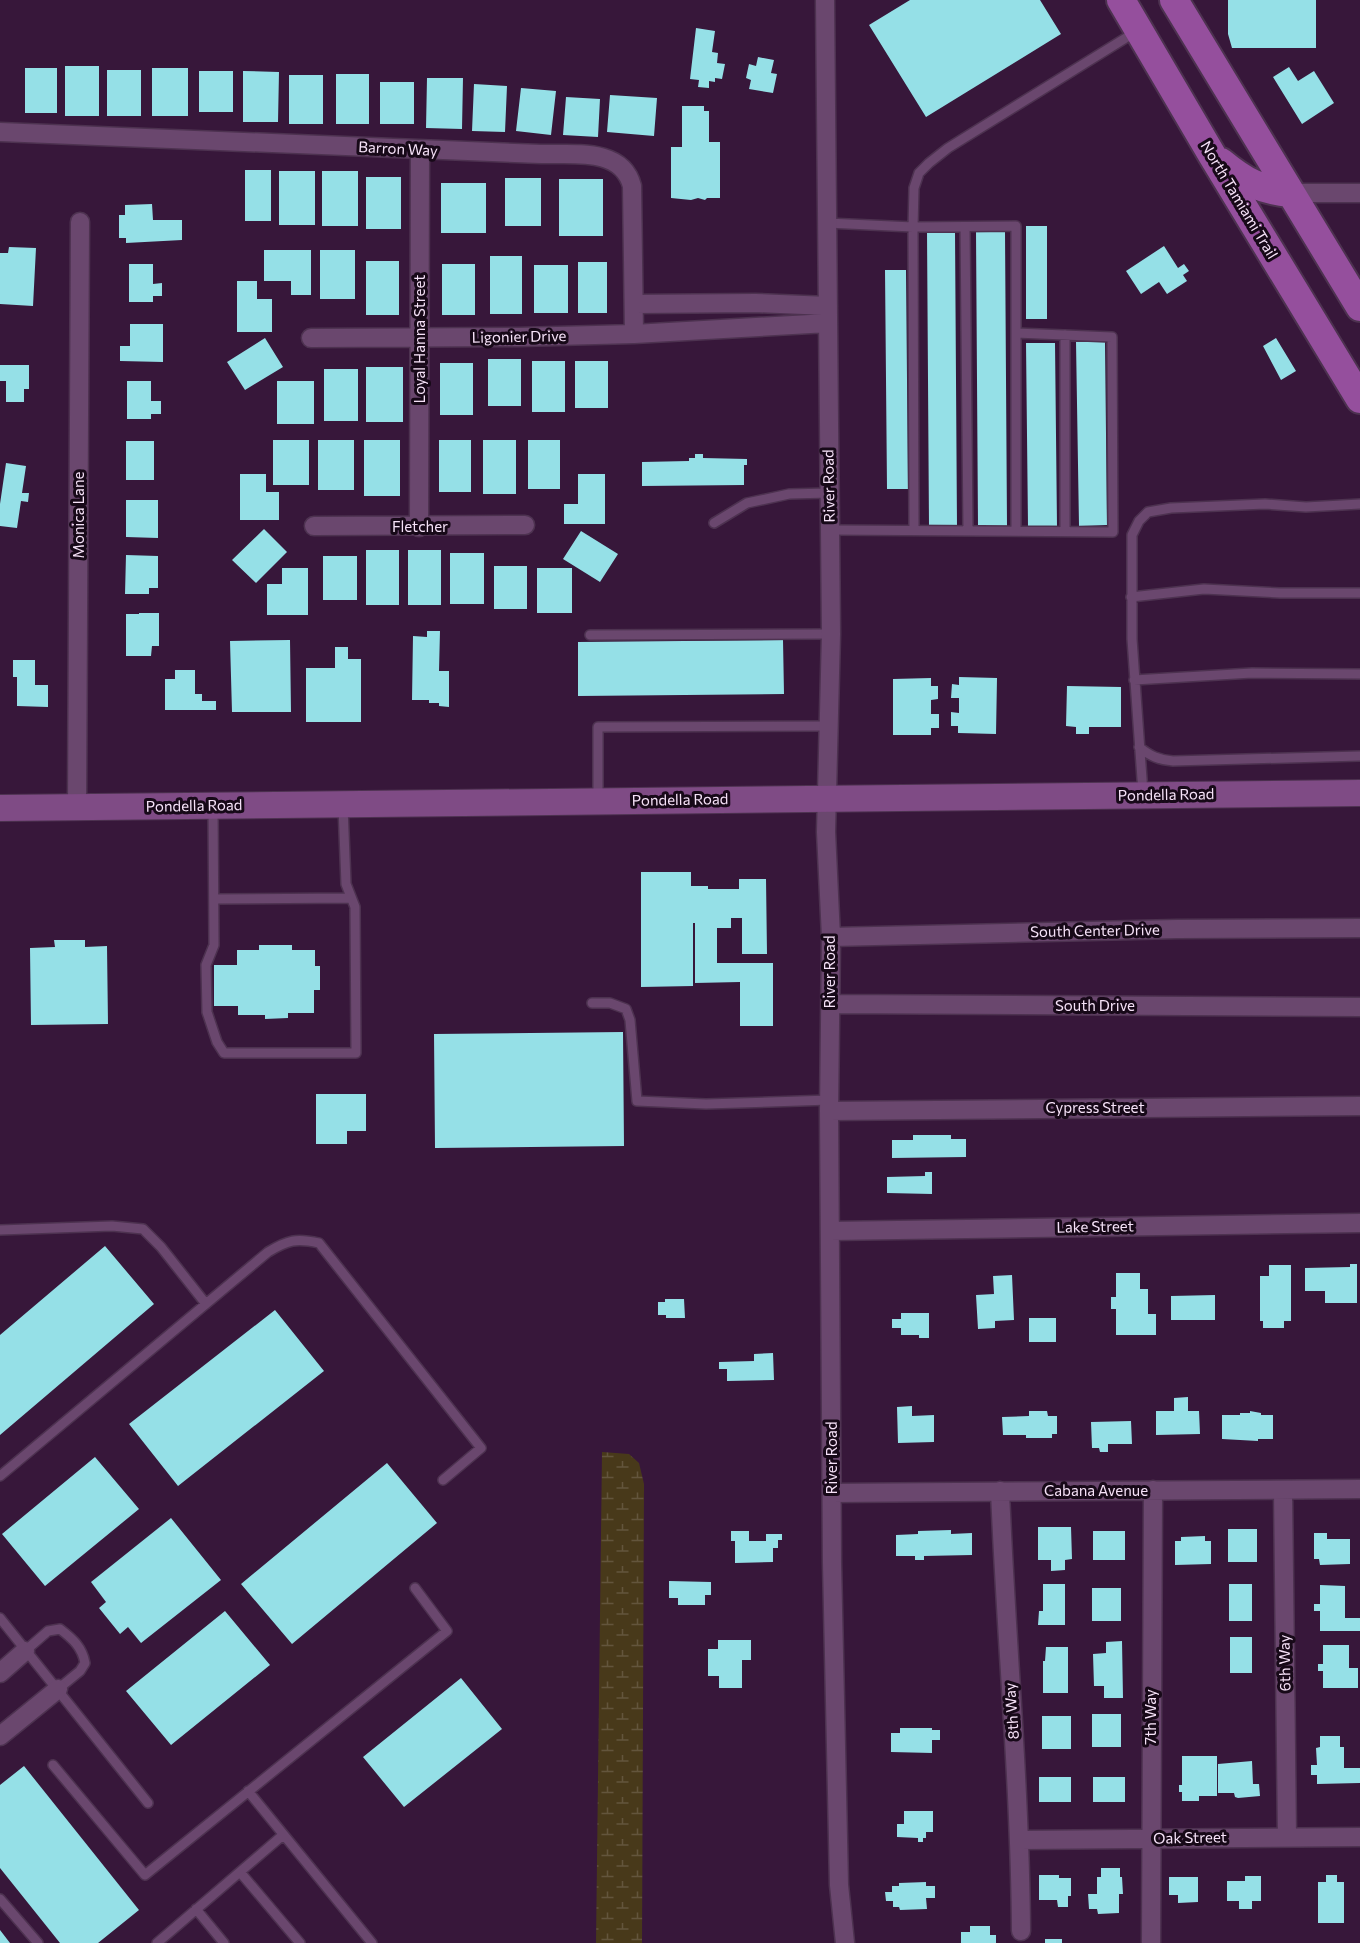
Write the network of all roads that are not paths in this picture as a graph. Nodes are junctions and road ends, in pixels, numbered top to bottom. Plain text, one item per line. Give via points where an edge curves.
1 (825, 0) edge
2 (1121, 0) edge
3 (1174, 0) edge
4 (1139, 30) junction
5 (0, 132) edge
6 (420, 150) junction
7 (1212, 156) junction
8 (1290, 193) junction
9 (1360, 193) edge
10 (80, 222) dead end
11 (827, 223) junction
12 (913, 227) junction
13 (965, 227) junction
14 (725, 303) junction
15 (635, 304) junction
16 (1360, 307) edge
17 (828, 315) junction
18 (727, 329) junction
19 (1016, 333) junction
20 (634, 334) junction
21 (1065, 335) junction
22 (311, 338) dead end
23 (420, 338) junction
24 (1360, 399) edge
25 (829, 493) junction
26 (1360, 504) edge
27 (714, 523) dead end
28 (525, 525) dead end
29 (314, 526) dead end
30 (419, 527) junction
31 (914, 529) junction
32 (830, 530) junction
33 (968, 530) junction
34 (1016, 531) junction
35 (1065, 531) junction
36 (1360, 593) edge
37 (1131, 597) junction
38 (831, 634) junction
39 (590, 635) dead end
40 (1360, 674) edge
41 (1134, 680) junction
42 (829, 726) junction
43 (1139, 747) junction
44 (1360, 756) edge
45 (1360, 793) edge
46 (1143, 795) junction
47 (827, 799) junction
48 (598, 801) junction
49 (343, 804) junction
50 (213, 806) junction
51 (77, 807) junction
52 (0, 808) edge
53 (351, 898) junction
54 (214, 899) junction
55 (1360, 928) edge
56 (831, 937) junction
57 (592, 1003) dead end
58 (831, 1004) junction
59 (1360, 1007) edge
60 (830, 1105) junction
61 (1360, 1106) edge
62 (1360, 1223) edge
63 (0, 1230) edge
64 (830, 1231) junction
65 (206, 1304) junction
66 (0, 1476) edge
67 (443, 1480) dead end
68 (1360, 1489) edge
69 (1153, 1490) junction
70 (1283, 1490) junction
71 (1000, 1491) junction
72 (832, 1493) junction
73 (415, 1588) dead end
74 (0, 1618) edge
75 (25, 1651) junction
76 (0, 1673) edge
77 (58, 1689) junction
78 (0, 1736) edge
79 (53, 1765) dead end
80 (248, 1791) junction
81 (148, 1803) dead end
82 (283, 1835) junction
83 (1287, 1837) junction
84 (1360, 1837) edge
85 (1152, 1838) junction
86 (1020, 1840) junction
87 (240, 1872) junction
88 (0, 1899) edge
89 (196, 1909) junction
90 (1021, 1931) dead end
91 (38, 1943) edge
92 (157, 1943) edge
93 (224, 1943) edge
94 (300, 1943) edge
95 (372, 1943) edge
96 (845, 1943) edge
97 (1151, 1943) edge

1 - 11 street, River Road
2 - 4 main road, North Tamiami Trail
3 - 8 main road
4 - 7 main road, North Tamiami Trail
4 - 12 lane via 929,163 919,173 914,188
5 - 6 street, Barron Way
6 - 15 street, Barron Way via 603,157 623,166 632,186
6 - 23 street, Loyal Hanna Street
7 - 8 main road via 1251,184
7 - 24 main road, North Tamiami Trail
8 - 9 street
8 - 16 main road
10 - 51 street, Monica Lane
11 - 12 lane
11 - 17 street, River Road
12 - 13 lane
12 - 31 lane
13 - 19 lane via 1016,226
13 - 33 lane
14 - 15 street
14 - 17 street
14 - 18 street
15 - 20 street, Barron Way
17 - 18 street, Ligonier Drive
17 - 25 street, River Road
18 - 20 street, Ligonier Drive
19 - 21 lane
19 - 34 lane
20 - 23 street, Ligonier Drive
21 - 35 lane
21 - 35 lane via 1112,337 1113,532
22 - 23 street, Ligonier Drive
23 - 30 street, Loyal Hanna Street
25 - 27 lane via 789,494 747,503
25 - 32 street, River Road
26 - 37 lane via 1253,504 1148,512 1132,535
28 - 30 street, Fletcher
29 - 30 street, Fletcher
31 - 32 lane
31 - 33 lane
32 - 38 street, River Road
33 - 34 lane
34 - 35 lane
36 - 37 lane via 1204,589
37 - 41 lane
38 - 39 lane
38 - 42 street, River Road
40 - 41 lane
41 - 43 lane
42 - 47 street, River Road
42 - 48 lane via 598,727
43 - 44 lane via 1160,760 1173,761
43 - 46 lane
45 - 46 main road, Pondella Road
46 - 47 main road, Pondella Road
47 - 48 main road, Pondella Road
47 - 56 street, River Road
48 - 49 main road, Pondella Road
49 - 50 main road, Pondella Road
49 - 53 lane via 344,866
50 - 51 main road, Pondella Road
50 - 54 lane
51 - 52 main road, Pondella Road
53 - 54 lane
53 - 54 lane via 355,907 356,1053 224,1053 207,1012 206,965 214,945
55 - 56 street, South Center Drive
56 - 58 street, River Road
57 - 60 lane via 610,1003 626,1009 637,1101
58 - 59 street, South Drive
58 - 60 street, River Road
60 - 61 street, Cypress Street
60 - 64 street, River Road
62 - 64 street, Lake Street
63 - 65 lane via 112,1226 143,1229
64 - 72 street, River Road
65 - 66 lane
65 - 67 lane via 284,1242 301,1239 319,1243 481,1448
68 - 70 street, Cabana Avenue
69 - 70 street, Cabana Avenue
69 - 71 street, Cabana Avenue
69 - 85 street, 7th Way
70 - 83 street, 6th Way
71 - 72 street, Cabana Avenue
71 - 86 street, 8th Way
72 - 96 street, River Road via 839,1885
73 - 80 lane via 447,1631
74 - 75 lane
75 - 76 street
75 - 77 lane
75 - 77 lane via 48,1631 60,1629 74,1640 83,1651 85,1663
77 - 78 street
77 - 81 lane
79 - 80 lane via 144,1875
80 - 82 lane
82 - 87 lane
82 - 95 lane
83 - 84 street, Oak Street
83 - 85 street, Oak Street
85 - 86 street, Oak Street
85 - 97 street, 7th Way
86 - 90 street, 8th Way
87 - 89 lane
87 - 94 lane
88 - 91 lane
89 - 92 lane
89 - 93 lane

